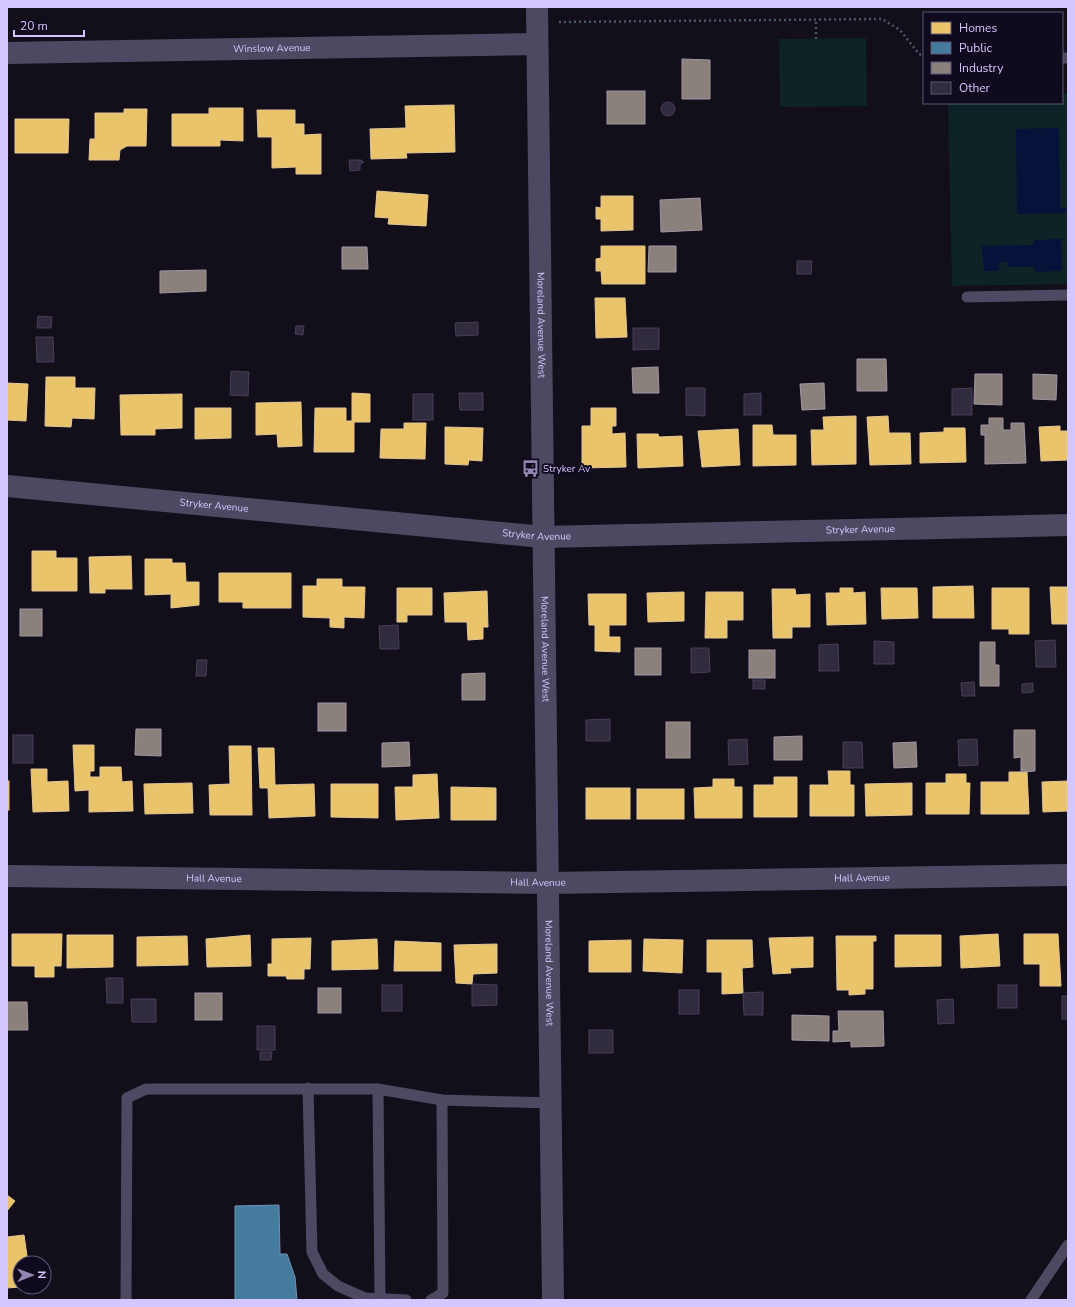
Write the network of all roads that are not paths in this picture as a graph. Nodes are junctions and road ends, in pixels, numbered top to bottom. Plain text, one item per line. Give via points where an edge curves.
1 (537, 14) edge
2 (537, 44) junction
3 (7, 53) edge
4 (1068, 295) edge
5 (967, 297) dead end
6 (7, 486) edge
7 (1068, 525) edge
8 (543, 537) junction
9 (1068, 875) edge
10 (7, 876) edge
11 (547, 883) junction
12 (308, 1088) junction
13 (378, 1089) junction
14 (442, 1100) junction
15 (550, 1103) junction
16 (1068, 1245) edge
17 (553, 1296) edge
18 (380, 1299) junction
19 (126, 1300) edge
20 (406, 1300) edge
21 (431, 1300) edge
22 (1031, 1300) edge

1 - 2 street, Moreland Avenue West
2 - 3 street, Winslow Avenue
2 - 8 street, Moreland Avenue West
4 - 5 lane
6 - 8 street, Stryker Avenue
7 - 8 street, Stryker Avenue
8 - 11 street, Moreland Avenue West
9 - 11 street, Hall Avenue
10 - 11 street, Hall Avenue
11 - 15 street, Moreland Avenue West
12 - 13 lane
12 - 18 lane via 312,1252 323,1274 338,1286 365,1298
12 - 19 lane via 146,1089 127,1098
13 - 14 lane
13 - 18 lane
14 - 15 lane
14 - 21 lane via 443,1293
15 - 17 street, Moreland Avenue West
16 - 22 lane
18 - 20 lane

